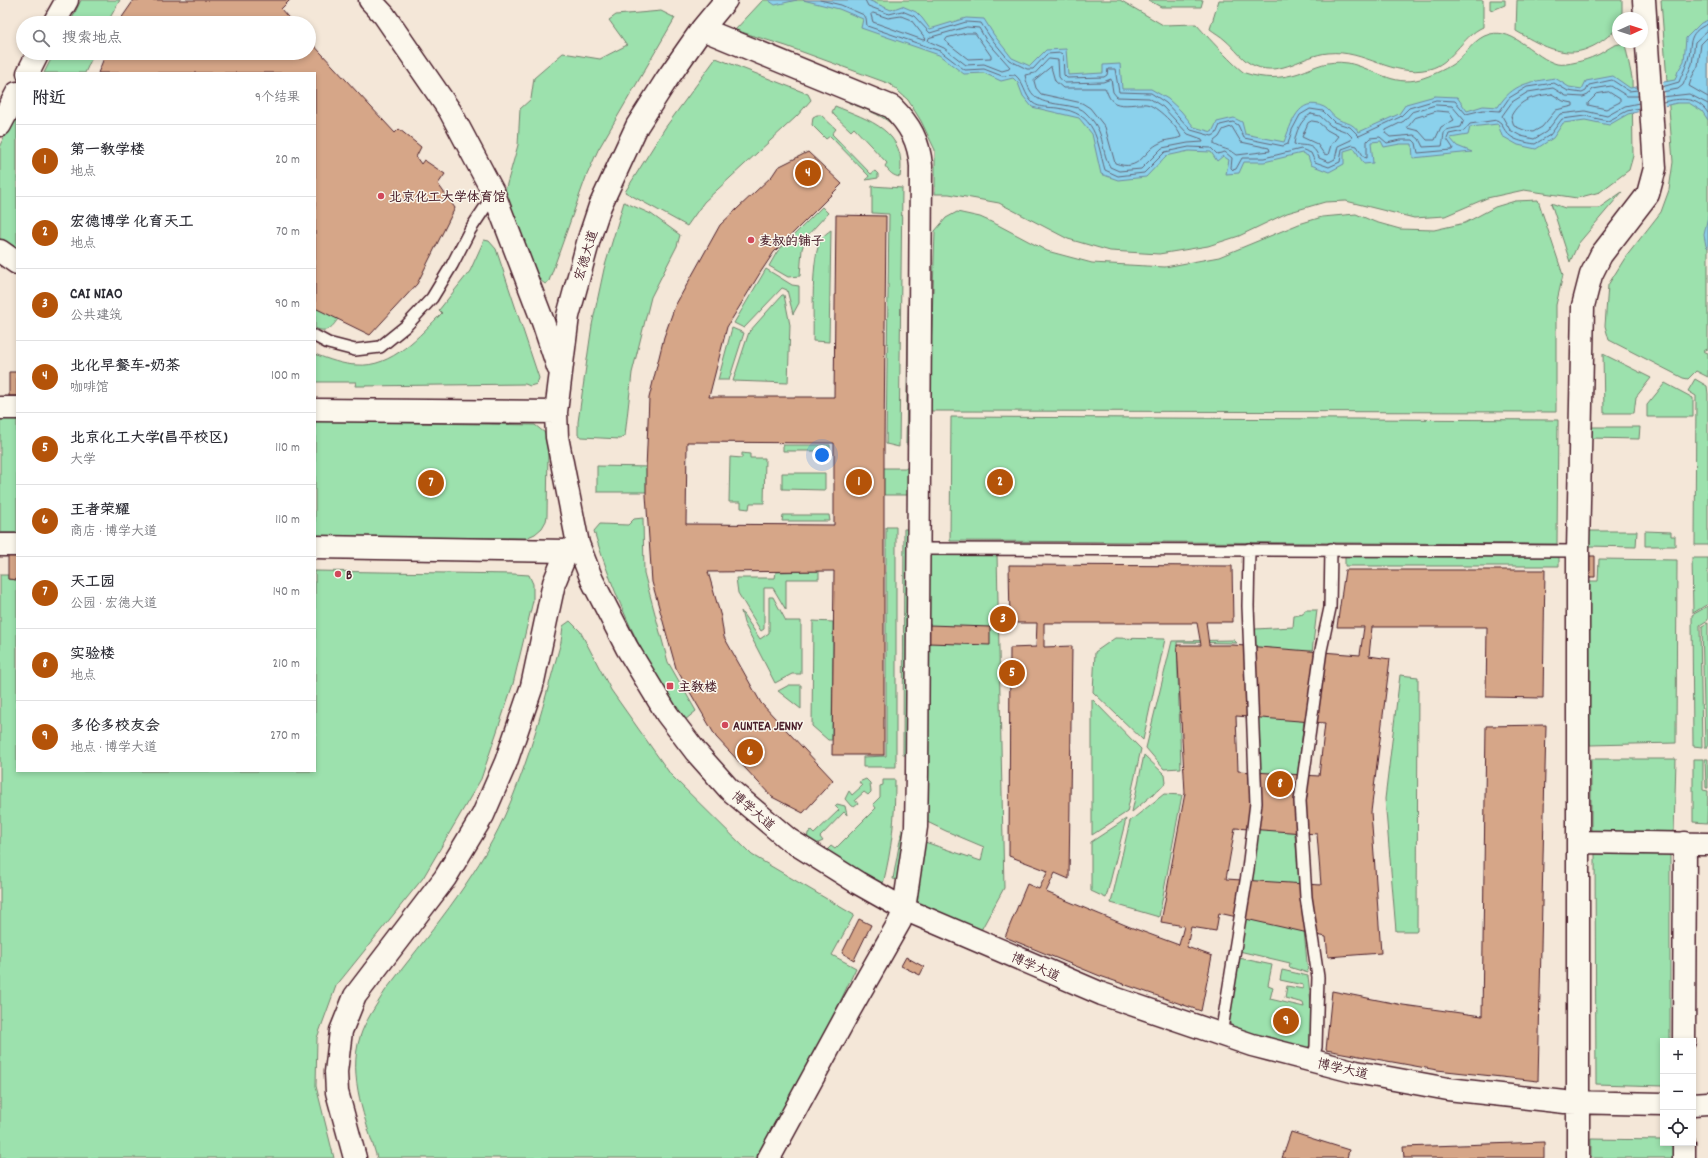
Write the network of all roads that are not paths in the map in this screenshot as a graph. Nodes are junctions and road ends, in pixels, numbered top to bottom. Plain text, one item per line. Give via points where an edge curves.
1 (67, 0) edge
2 (370, 0) edge
3 (1644, 0) edge
4 (722, 4) edge
5 (58, 16) edge
6 (702, 29) junction
7 (34, 60) edge
8 (28, 72) edge
9 (494, 194) junction
10 (0, 252) edge
11 (16, 262) edge
12 (316, 337) edge
13 (560, 372) junction
14 (0, 408) edge
15 (16, 408) edge
16 (316, 410) edge
17 (556, 412) junction
18 (0, 545) edge
19 (16, 545) edge
20 (316, 547) edge
21 (573, 547) junction
22 (918, 549) junction
23 (1331, 549) junction
24 (1249, 550) junction
25 (1578, 551) junction
26 (1579, 842) junction
27 (1685, 843) junction
28 (1708, 844) edge
29 (904, 909) junction
30 (1221, 1035) junction
31 (1684, 1038) edge
32 (1312, 1061) junction
33 (1579, 1103) junction
34 (1708, 1103) edge
35 (1660, 1104) edge
36 (1696, 1104) edge
37 (1684, 1146) edge
38 (355, 1158) edge
39 (769, 1158) edge
40 (1578, 1158) edge
41 (1684, 1158) edge

1 - 5 street
2 - 9 street via 384,15 450,111
3 - 25 street via 1655,168 1648,194 1601,255 1591,275 1583,306
4 - 6 street, 宏德大道
6 - 13 street, 宏德大道 via 637,126 600,206 588,239 568,316
6 - 22 street via 892,107 909,125 920,149 922,178
7 - 8 street
9 - 12 lane via 470,230 432,298 406,326 380,346 354,350 328,343
9 - 13 street
10 - 11 street
13 - 17 street, 宏德大道
14 - 15 street
16 - 17 street
17 - 21 street, 宏德大道 via 557,437 565,473
18 - 19 street
20 - 21 street
21 - 29 street, 博学大道 via 627,648 667,714 729,789 788,839 858,884
21 - 38 street via 554,583 532,686 506,762 483,815 445,878 355,996 341,1030 336,1064 337,1092
22 - 24 lane
22 - 29 street via 916,827
23 - 24 lane
23 - 25 lane
23 - 32 lane via 1330,608 1321,650 1300,801 1306,897 1318,977 1316,1047
24 - 30 lane via 1248,606 1256,803
25 - 26 street
26 - 27 street
26 - 33 street
27 - 28 street
27 - 31 street
29 - 30 street, 博学大道 via 1102,994
29 - 39 street via 900,921
30 - 32 street, 博学大道
32 - 33 street, 博学大道 via 1448,1089
33 - 35 street, 博学大道
33 - 40 street
34 - 36 street
37 - 41 street

